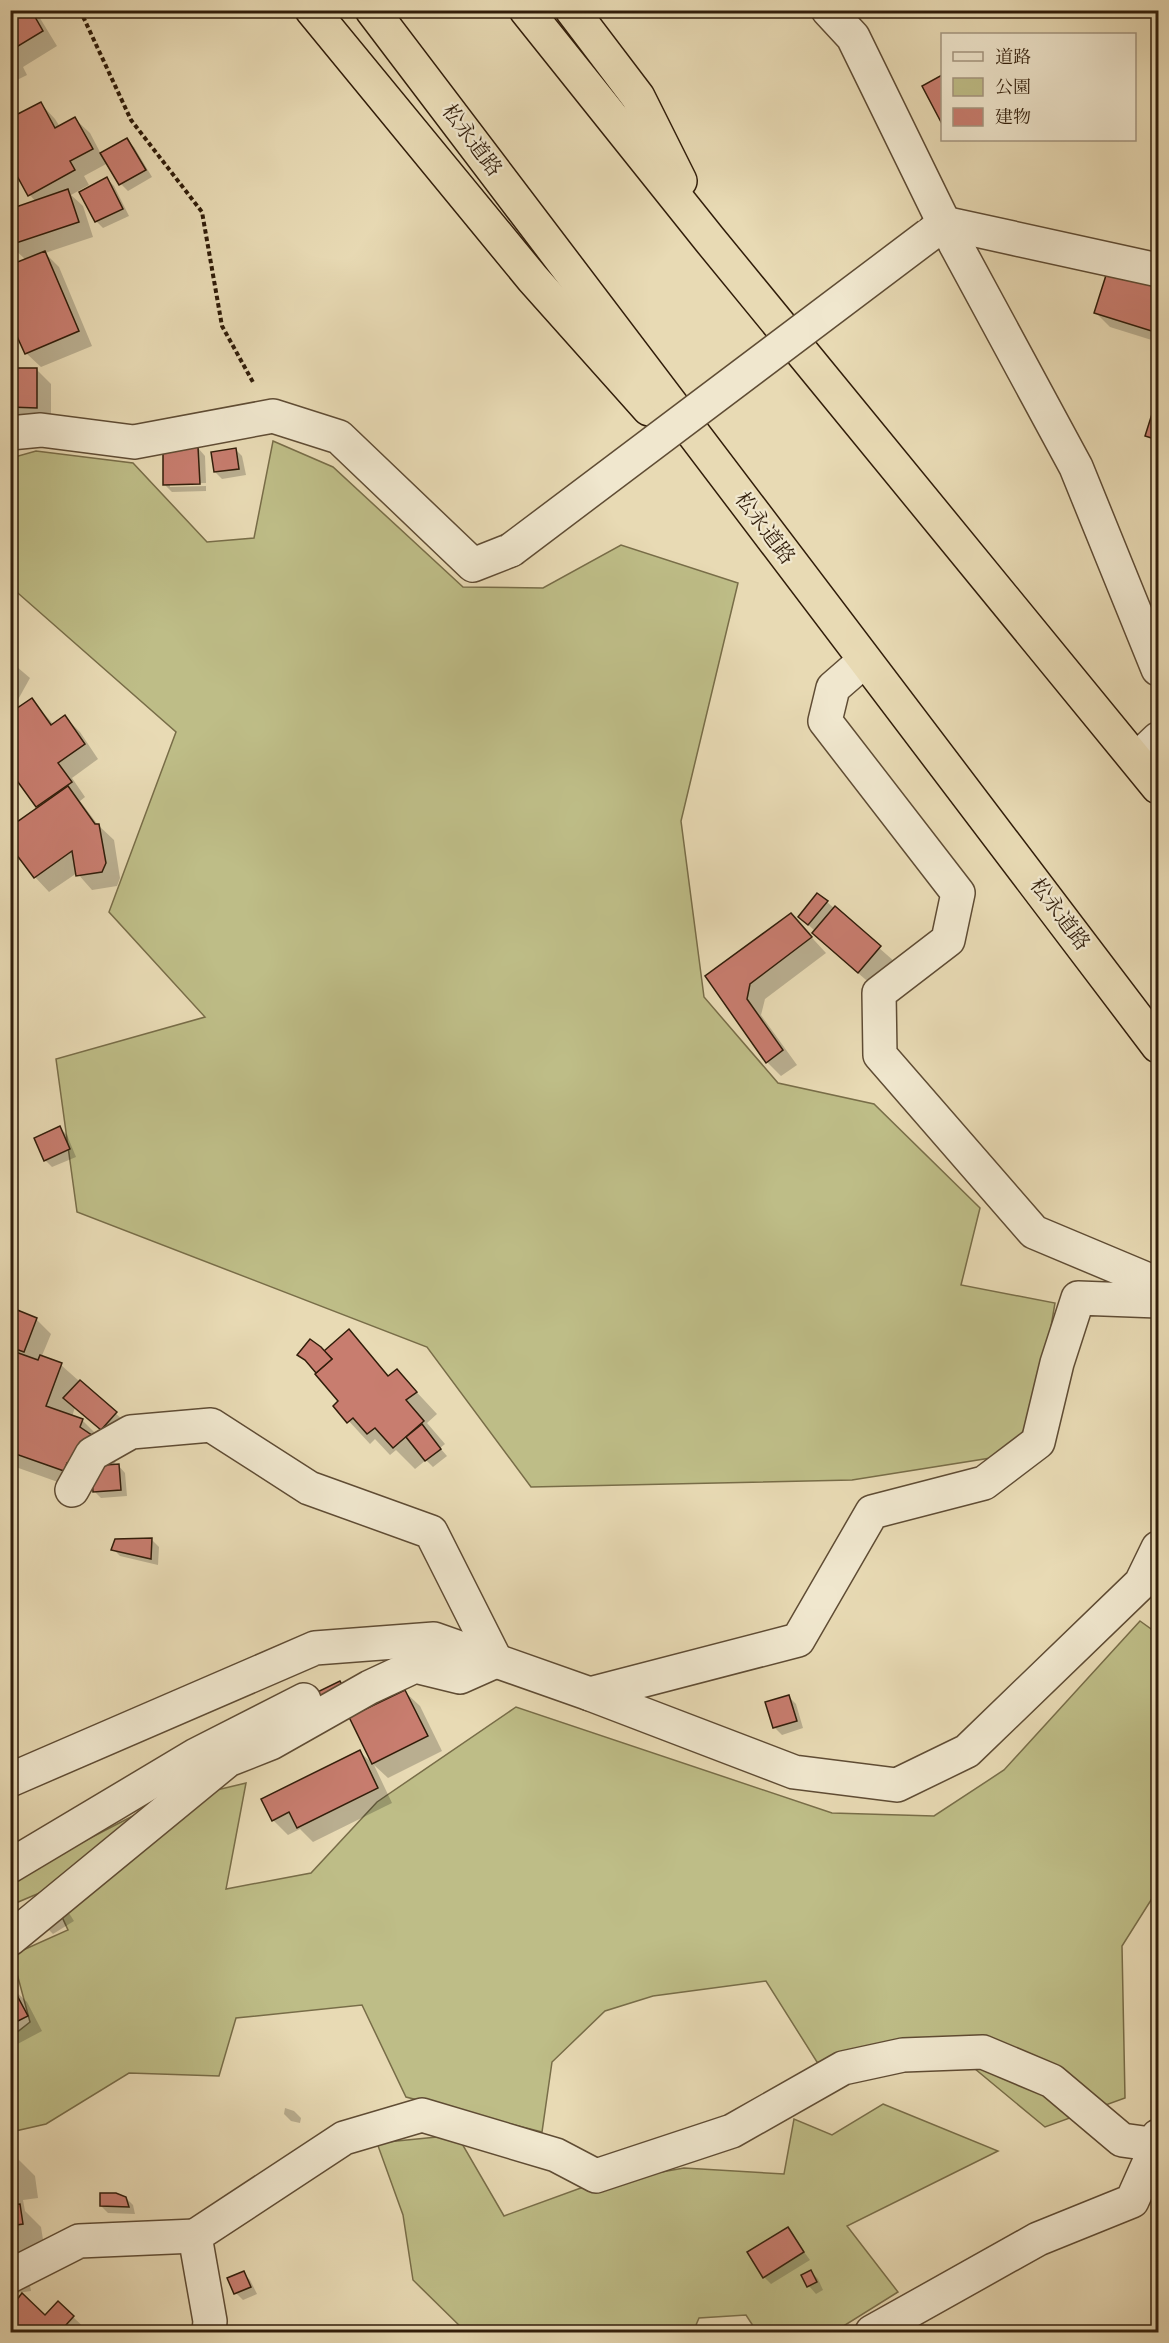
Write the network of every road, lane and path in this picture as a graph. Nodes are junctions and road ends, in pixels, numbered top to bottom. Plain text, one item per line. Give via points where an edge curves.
1 (80, 10) edge
2 (312, 10) edge
3 (372, 10) edge
4 (526, 10) edge
5 (572, 10) edge
6 (828, 10) edge
7 (937, 229) junction
8 (710, 240) junction
9 (1158, 270) edge
10 (273, 416) junction
11 (10, 433) edge
12 (814, 594) junction
13 (864, 661) junction
14 (1158, 669) edge
15 (1148, 749) edge
16 (1158, 787) edge
17 (1158, 1046) edge
18 (1158, 1284) edge
19 (1158, 1301) edge
20 (72, 1490) dead end
21 (1158, 1548) edge
22 (368, 1644) junction
23 (496, 1661) junction
24 (590, 1694) junction
25 (10, 1780) edge
26 (10, 1866) edge
27 (10, 1940) edge
28 (1158, 2142) edge
29 (195, 2236) junction
30 (10, 2276) edge
31 (209, 2332) edge
32 (872, 2332) edge

1 - 10 path via 130,120 202,212 222,326
2 - 12 highway via 533,279
3 - 12 highway, 松永道路
4 - 8 highway
5 - 8 highway via 638,97
6 - 7 street via 853,37
7 - 9 street
7 - 10 street, bridge via 511,550 473,565 339,436
7 - 14 street via 1076,467
8 - 15 highway
10 - 11 street via 134,442 41,430
12 - 13 highway, 松永道路
13 - 17 highway, 松永道路
13 - 18 street via 833,688 825,721 958,892 948,940 879,993 880,1055 1034,1232
15 - 16 highway
19 - 24 street via 1078,1298 1038,1442 984,1483 872,1512 798,1640
20 - 23 street via 92,1454 131,1432 211,1425 309,1488 431,1532
21 - 24 street via 1141,1583 967,1751 897,1785 794,1772
22 - 23 street via 434,1639
22 - 25 street via 315,1648
22 - 26 street via 371,1666 196,1755
23 - 24 street
23 - 27 street via 460,1677 416,1666 370,1687 271,1743 228,1760
28 - 29 street via 1122,2140 1052,2081 983,2052 903,2055 843,2068 732,2131 596,2176 556,2156 422,2115 344,2138
28 - 32 street via 1132,2201 1038,2239
29 - 30 street via 79,2241
29 - 31 street

